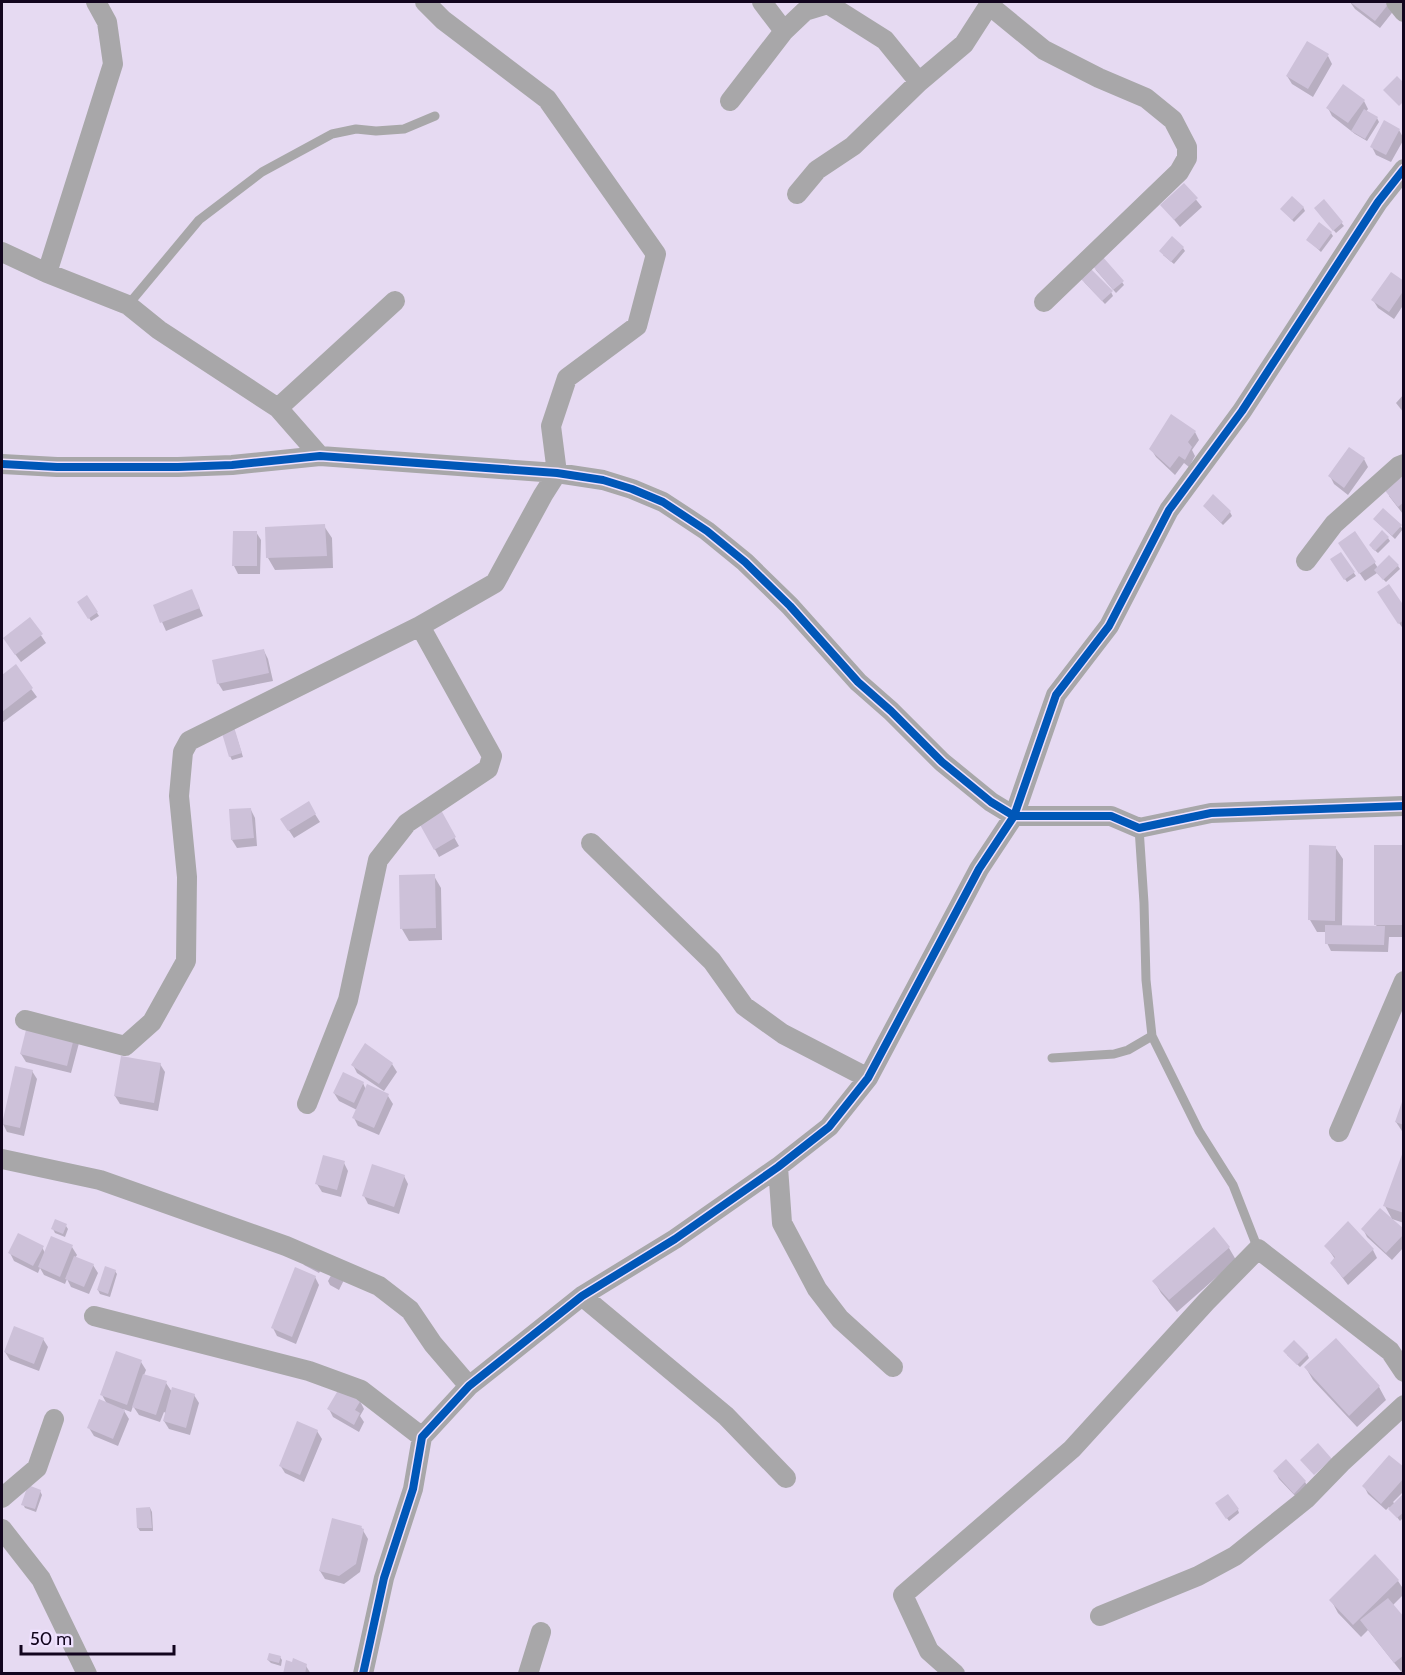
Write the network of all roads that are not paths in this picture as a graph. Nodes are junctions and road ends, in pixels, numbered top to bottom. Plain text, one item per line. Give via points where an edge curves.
1 (96, 2) edge
2 (425, 2) edge
3 (762, 2) edge
4 (1396, 2) edge
5 (990, 3) edge
6 (1404, 12) edge
7 (784, 31) junction
8 (919, 82) junction
9 (730, 101) dead end
10 (435, 116) dead end
11 (1404, 169) edge
12 (797, 194) dead end
13 (2, 252) edge
14 (47, 273) junction
15 (395, 301) dead end
16 (1044, 302) dead end
17 (128, 305) junction
18 (278, 408) junction
19 (320, 456) junction
20 (2, 464) edge
21 (1404, 464) edge
22 (557, 473) junction
23 (1306, 561) dead end
24 (420, 626) junction
25 (1404, 806) edge
26 (1014, 816) junction
27 (1139, 828) junction
28 (591, 843) dead end
29 (1404, 981) edge
30 (25, 1020) dead end
31 (1152, 1036) junction
32 (1052, 1058) dead end
33 (868, 1077) junction
34 (307, 1104) dead end
35 (1339, 1132) dead end
36 (2, 1159) edge
37 (778, 1167) junction
38 (1258, 1249) junction
39 (582, 1296) junction
40 (94, 1316) dead end
41 (893, 1367) dead end
42 (1404, 1372) edge
43 (469, 1386) junction
44 (1404, 1405) edge
45 (54, 1419) dead end
46 (422, 1437) junction
47 (786, 1478) dead end
48 (2, 1498) edge
49 (2, 1529) edge
50 (1100, 1616) dead end
51 (541, 1632) dead end
52 (87, 1674) edge
53 (363, 1674) edge
54 (528, 1674) edge
55 (955, 1674) edge

1 - 14 street via 107,22 113,64
2 - 22 street via 547,99 656,254 637,326 567,378 551,426
3 - 7 street
4 - 6 street
5 - 8 street via 964,44
5 - 16 street via 1044,50 1146,98 1173,120 1187,147 1187,158 1179,172
7 - 8 street via 806,11 828,4 885,40
7 - 9 street
8 - 12 street via 853,146 816,170
10 - 17 lane via 404,129 356,129 332,134 262,172 199,220
11 - 26 street via 1378,202 1242,411 1169,510 1109,626 1056,695
13 - 14 street
14 - 17 street
15 - 18 street
17 - 18 street via 159,330
18 - 19 street
19 - 20 street via 178,467
19 - 22 street
21 - 23 street via 1334,524
22 - 24 street via 495,583
22 - 26 street via 632,489 663,502 707,531 790,606 858,682 942,762
24 - 30 street via 189,741 183,753 179,796 187,877 186,961 152,1022 125,1047
24 - 34 street via 492,756 488,769 407,823 378,860 348,1000
25 - 27 street via 1211,813
26 - 27 street via 1111,816
26 - 33 street via 979,869
27 - 31 lane
28 - 33 street via 712,961 744,1006 783,1034
29 - 35 street
31 - 32 lane via 1114,1054
31 - 38 lane via 1199,1131 1233,1185
33 - 37 street via 829,1127
36 - 43 street via 100,1180 286,1245 379,1286 410,1310
37 - 39 street via 675,1239
37 - 41 street via 782,1222 817,1289 840,1319
38 - 42 street via 1390,1351
38 - 55 street via 1072,1449 903,1595 929,1651
39 - 43 street
39 - 47 street via 726,1416
40 - 46 street via 309,1371 361,1390
43 - 46 street
44 - 50 street via 1306,1499 1235,1556 1198,1576
45 - 48 street via 37,1468
46 - 53 street via 412,1490 384,1578
49 - 52 street via 41,1579
51 - 54 street

